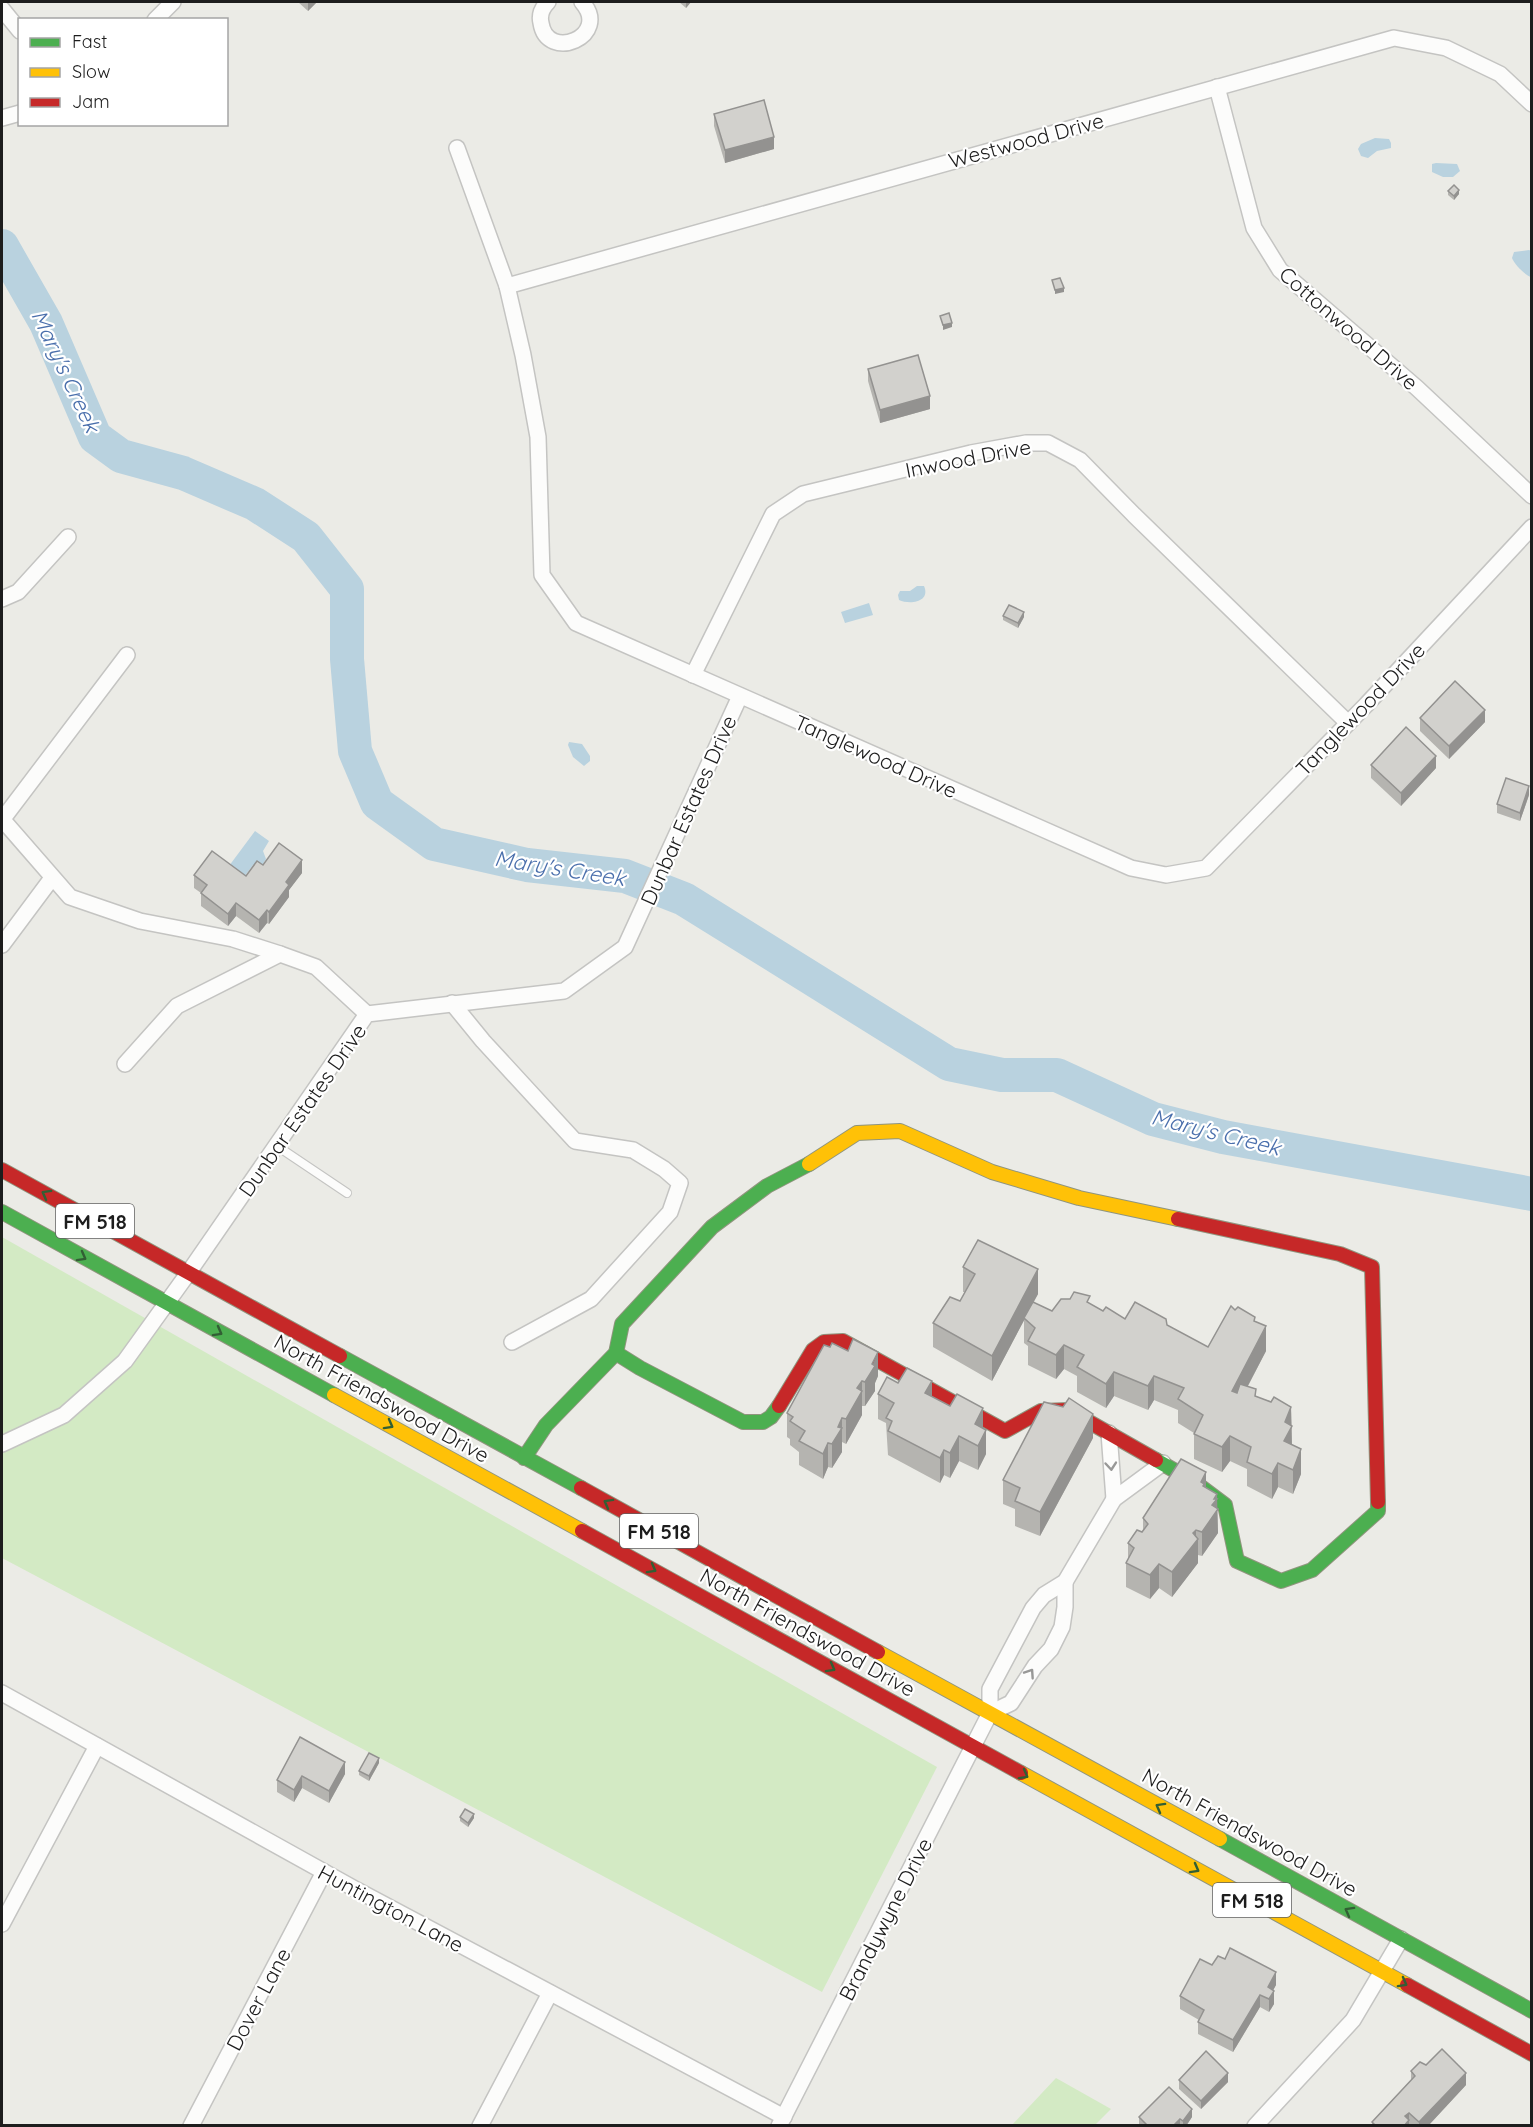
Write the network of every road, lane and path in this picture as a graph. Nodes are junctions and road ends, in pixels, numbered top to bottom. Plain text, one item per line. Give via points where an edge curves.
1 (173, 2) edge
2 (548, 2) edge
3 (582, 2) edge
4 (2, 9) edge
5 (158, 18) edge
6 (18, 29) edge
7 (1217, 87) junction
8 (1532, 104) edge
9 (18, 114) edge
10 (2, 118) edge
11 (457, 148) dead end
12 (507, 286) junction
13 (1532, 496) edge
14 (1532, 527) edge
15 (68, 537) dead end
16 (2, 599) edge
17 (127, 655) dead end
18 (693, 675) junction
19 (740, 696) junction
20 (1348, 723) junction
21 (2, 820) edge
22 (52, 878) junction
23 (2, 945) edge
24 (280, 954) junction
25 (452, 1003) junction
26 (367, 1014) junction
27 (124, 1064) dead end
28 (277, 1146) junction
29 (2, 1170) edge
30 (347, 1193) dead end
31 (2, 1212) edge
32 (189, 1272) junction
33 (167, 1303) junction
34 (513, 1342) dead end
35 (616, 1353) junction
36 (1109, 1433) junction
37 (2, 1444) edge
38 (524, 1458) junction
39 (1163, 1463) junction
40 (1114, 1499) junction
41 (1065, 1582) junction
42 (2, 1693) edge
43 (990, 1713) junction
44 (97, 1746) junction
45 (973, 1747) junction
46 (324, 1872) junction
47 (2, 1924) edge
48 (1401, 1939) junction
49 (1382, 1971) junction
50 (549, 1993) junction
51 (1532, 2011) edge
52 (1532, 2054) edge
53 (782, 2121) edge
54 (191, 2126) edge
55 (480, 2126) edge
56 (1255, 2126) edge

1 - 5 street
2 - 3 street via 541,12 542,28 552,40 568,43 587,29 589,14
4 - 6 street
7 - 8 street, Westwood Drive via 1394,38 1446,48 1500,74
7 - 12 street, Westwood Drive
7 - 13 street, Cottonwood Drive via 1254,228 1280,270 1417,388
9 - 10 street
11 - 12 street, Tanglewood Drive
12 - 18 street, Tanglewood Drive via 538,437 542,575 576,623
14 - 20 street, Tanglewood Drive
15 - 16 street via 18,591
17 - 21 street
18 - 19 street, Tanglewood Drive
18 - 20 street, Inwood Drive via 773,514 803,494 971,453 1048,443 1080,460
19 - 20 street, Tanglewood Drive via 1131,868 1166,875 1206,868
19 - 25 street, Dunbar Estates Drive via 625,947 564,991
21 - 22 street
22 - 23 street
22 - 24 street via 70,897 140,921 233,939
24 - 26 street via 316,967
24 - 27 street via 177,1006
25 - 26 street, Dunbar Estates Drive
25 - 34 street via 575,1141 633,1150 680,1183 670,1212 591,1299
26 - 28 street, Dunbar Estates Drive
28 - 30 lane
28 - 32 street, Dunbar Estates Drive
32 -> 29 main road, North Friendswood Drive / FM 518
31 -> 33 main road, North Friendswood Drive / FM 518
32 - 33 street, Dunbar Estates Drive
32 - 38 main road, North Friendswood Drive / FM 518
33 - 37 street, Dunbar Estates Drive via 125,1361 64,1415
33 -> 45 main road, North Friendswood Drive / FM 518
35 - 36 main road via 743,1422 756,1424 767,1421 776,1412 816,1345 829,1340 843,1341 1005,1431 1049,1408 1068,1410
35 - 38 main road via 546,1425
35 - 39 main road via 622,1324 712,1227 767,1186 857,1133 900,1131 992,1172 1079,1198 1340,1254 1372,1267 1378,1511 1312,1570 1281,1581 1237,1561 1226,1505
36 - 39 main road
36 -> 40 street
43 -> 38 main road, North Friendswood Drive / FM 518
39 - 40 street
40 - 41 street
41 - 43 street via 1044,1595 1033,1608 990,1689
43 -> 41 street via 1011,1703 1051,1649 1062,1627
42 - 44 street, Huntington Lane
43 - 45 street, Brandywyne Drive
48 -> 43 main road, North Friendswood Drive / FM 518
44 - 46 street, Huntington Lane
44 - 47 street
45 -> 49 main road, North Friendswood Drive / FM 518
45 - 53 street, Brandywyne Drive
46 - 50 street, Huntington Lane
46 - 54 street, Dover Lane
48 - 49 street
48 - 51 main road, North Friendswood Drive / FM 518
49 -> 52 main road, North Friendswood Drive / FM 518
49 - 56 street via 1353,2020
50 - 53 street, Huntington Lane
50 - 55 street

